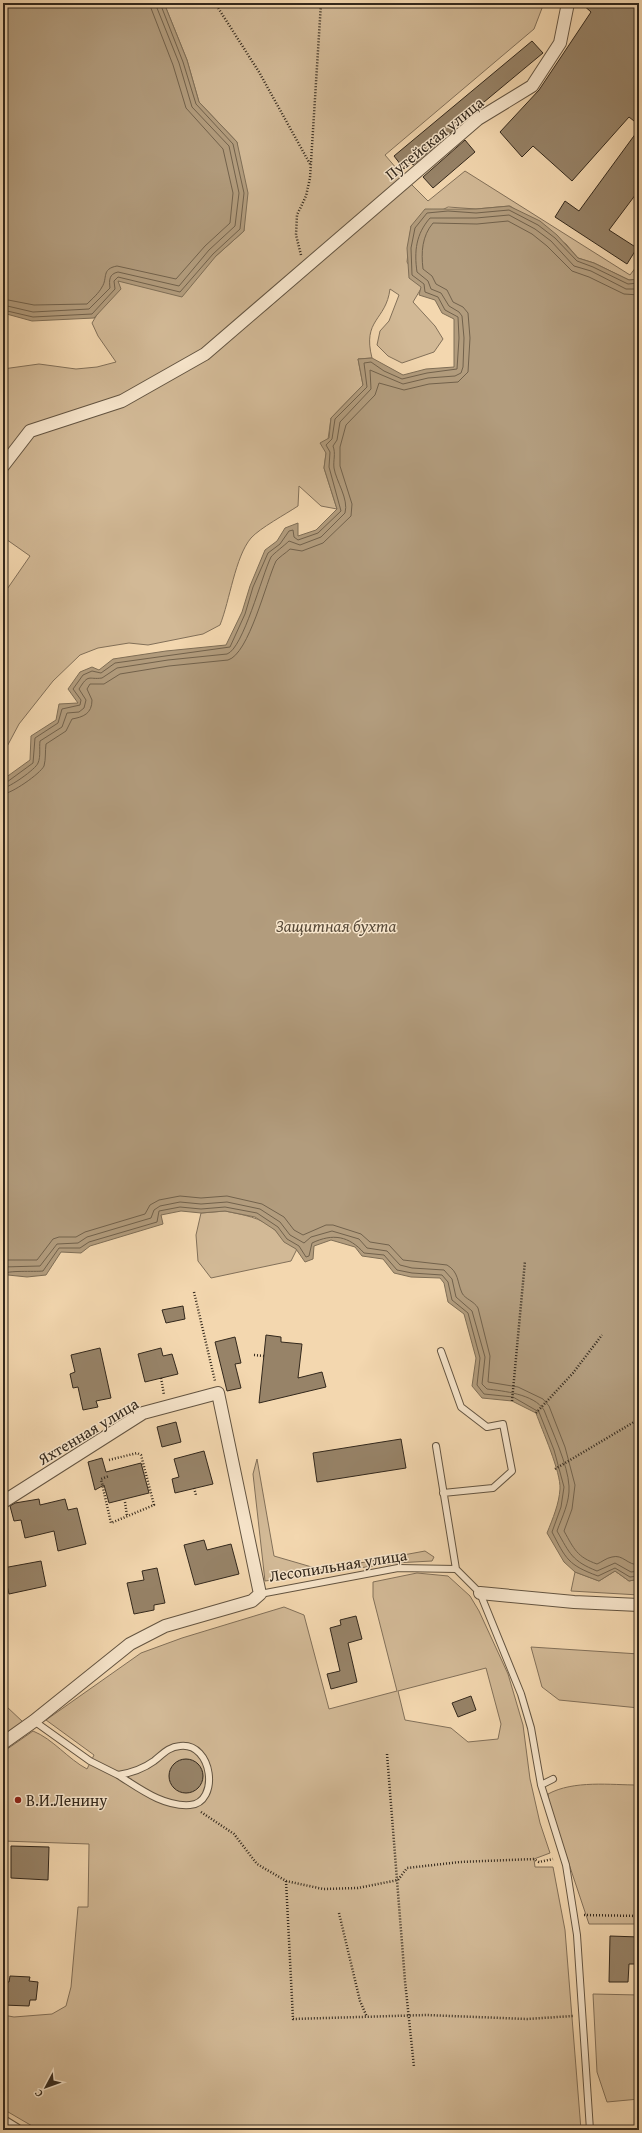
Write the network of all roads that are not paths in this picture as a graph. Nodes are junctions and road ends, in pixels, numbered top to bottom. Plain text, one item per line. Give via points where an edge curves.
1 (568, 3) edge
2 (3, 466) edge
3 (441, 1351) dead end
4 (436, 1446) dead end
5 (443, 1493) junction
6 (3, 1502) edge
7 (456, 1569) junction
8 (480, 1593) junction
9 (260, 1594) junction
10 (639, 1605) edge
11 (34, 1721) junction
12 (3, 1743) edge
13 (118, 1775) junction
14 (553, 1779) dead end
15 (541, 1785) junction
16 (3, 2122) edge
17 (16, 2130) edge
18 (590, 2130) edge

1 - 2 street, Путейская улица via 560,43 532,86 478,119 205,354 122,401 30,431
3 - 5 lane via 461,1407 487,1427 503,1424 512,1471 493,1488
4 - 5 lane
5 - 7 lane
6 - 9 street, Яхтенная улица via 143,1413 218,1393
7 - 8 lane
7 - 9 lane, Лесопильная улица via 398,1568
8 - 10 street
8 - 15 lane via 521,1694 531,1728
9 - 11 street, Лесопильная улица via 252,1601 165,1626 130,1644
11 - 12 street, Лесопильная улица
11 - 13 lane via 90,1761
13 - 13 lane via 141,1769 166,1750 190,1746 204,1758 210,1779 207,1792 202,1799 191,1805 166,1801 147,1793
14 - 15 lane
15 - 18 lane via 566,1865 574,1915
16 - 17 street

